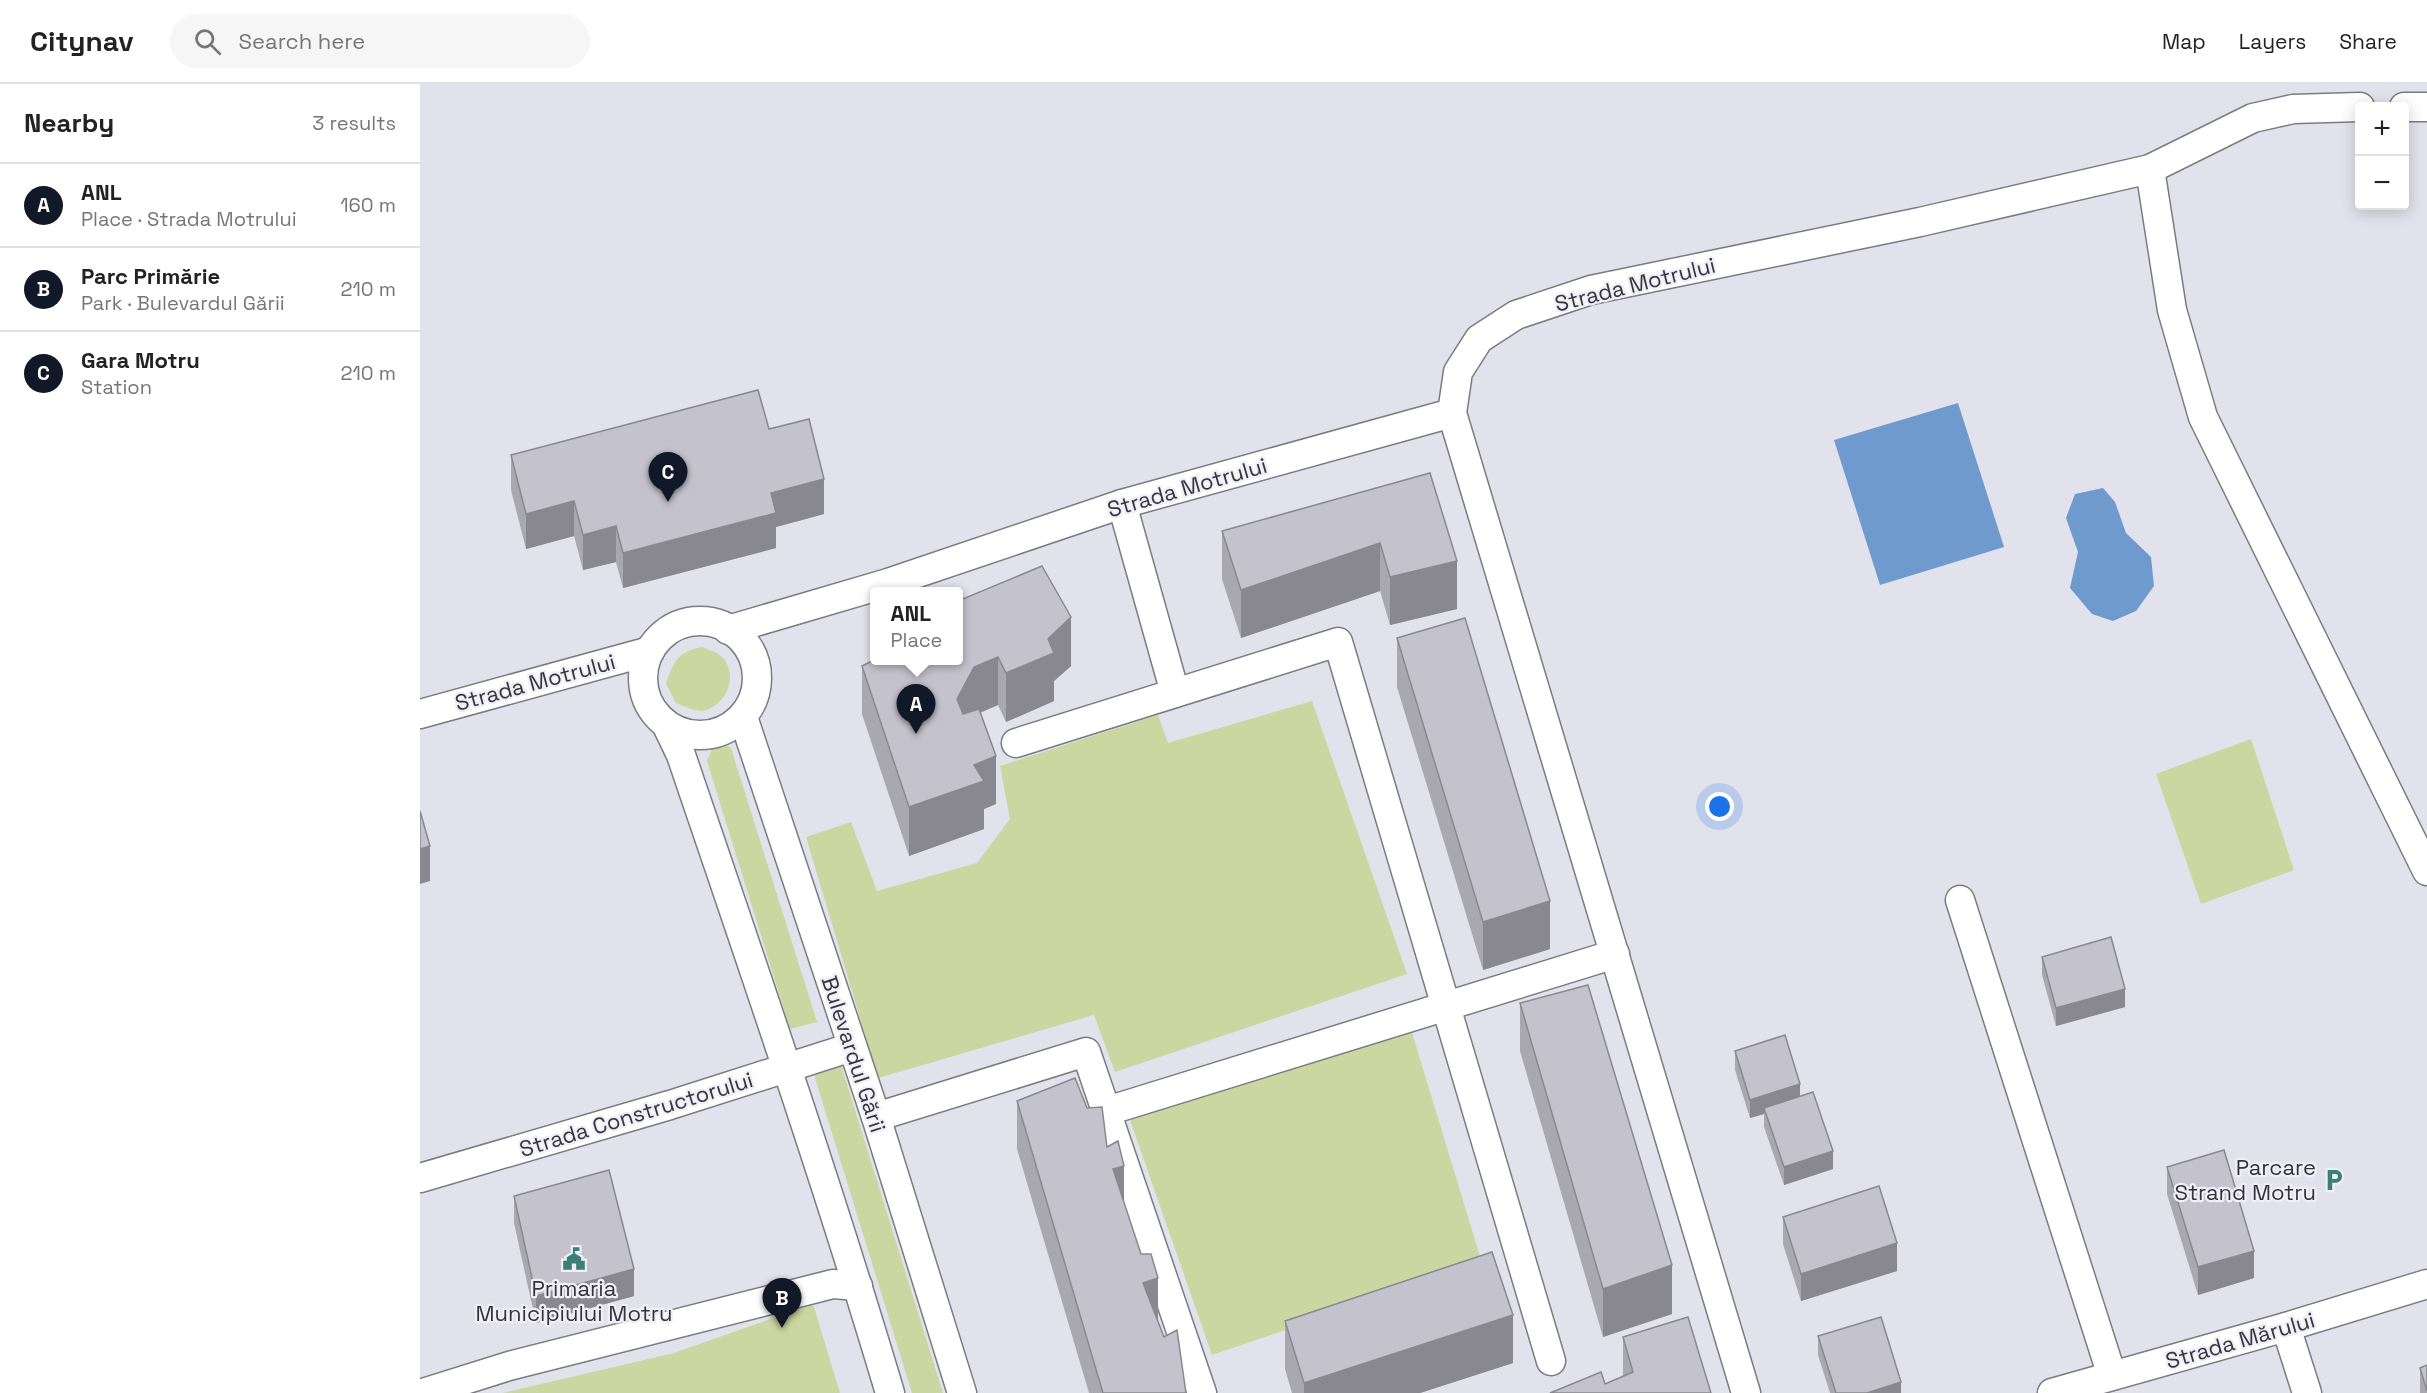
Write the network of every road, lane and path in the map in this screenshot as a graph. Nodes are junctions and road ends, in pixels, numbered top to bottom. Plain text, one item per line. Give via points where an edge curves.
1 (2355, 107) edge
2 (2409, 107) edge
3 (2427, 107) edge
4 (2150, 169) junction
5 (1452, 412) junction
6 (1122, 504) junction
7 (874, 587) edge
8 (870, 588) edge
9 (728, 630) junction
10 (650, 651) junction
11 (1175, 693) junction
12 (420, 714) edge
13 (743, 717) junction
14 (668, 728) junction
15 (1016, 743) dead end
16 (2427, 871) edge
17 (1960, 900) dead end
18 (1615, 954) junction
19 (1447, 1006) junction
20 (852, 1047) junction
21 (787, 1068) junction
22 (1107, 1111) junction
23 (876, 1117) junction
24 (420, 1178) edge
25 (2427, 1284) edge
26 (858, 1286) junction
27 (2286, 1327) junction
28 (1551, 1361) dead end
29 (2112, 1376) junction
30 (423, 1393) edge
31 (890, 1393) edge
32 (962, 1393) edge
33 (1202, 1393) edge
34 (1746, 1393) edge
35 (2052, 1393) edge
36 (2307, 1393) edge

1 - 4 street, Strada Motrului via 2293,109 2253,118
2 - 3 street
4 - 5 street, Strada Motrului via 1920,222 1591,290 1516,315 1479,339 1458,372
4 - 16 street via 2172,310 2204,417
5 - 6 street, Strada Motrului
5 - 18 street
6 - 7 street, Strada Motrului
6 - 11 street
8 - 9 street, Strada Motrului
9 - 10 street via 715,622 693,621 673,627
9 - 13 street via 751,651 758,678 754,699
10 - 12 street, Strada Motrului
10 - 14 street via 644,663 643,690 650,709
11 - 15 street
11 - 19 street via 1338,642
13 - 14 street via 718,734 693,736
13 - 20 street, Bulevardul Gării
14 - 21 street via 681,755
17 - 29 street
18 - 19 street
18 - 34 street
19 - 22 street
19 - 28 street
20 - 21 street, Strada Constructorului
20 - 23 street, Bulevardul Gării
21 - 24 street, Strada Constructorului
21 - 26 street
22 - 23 street via 1086,1052
22 - 33 street
23 - 32 street, Bulevardul Gării
25 - 27 street, Strada Mărului
26 - 30 street via 833,1284 509,1366
26 - 31 street
27 - 29 street, Strada Mărului
27 - 36 street
29 - 35 street, Strada Mărului

